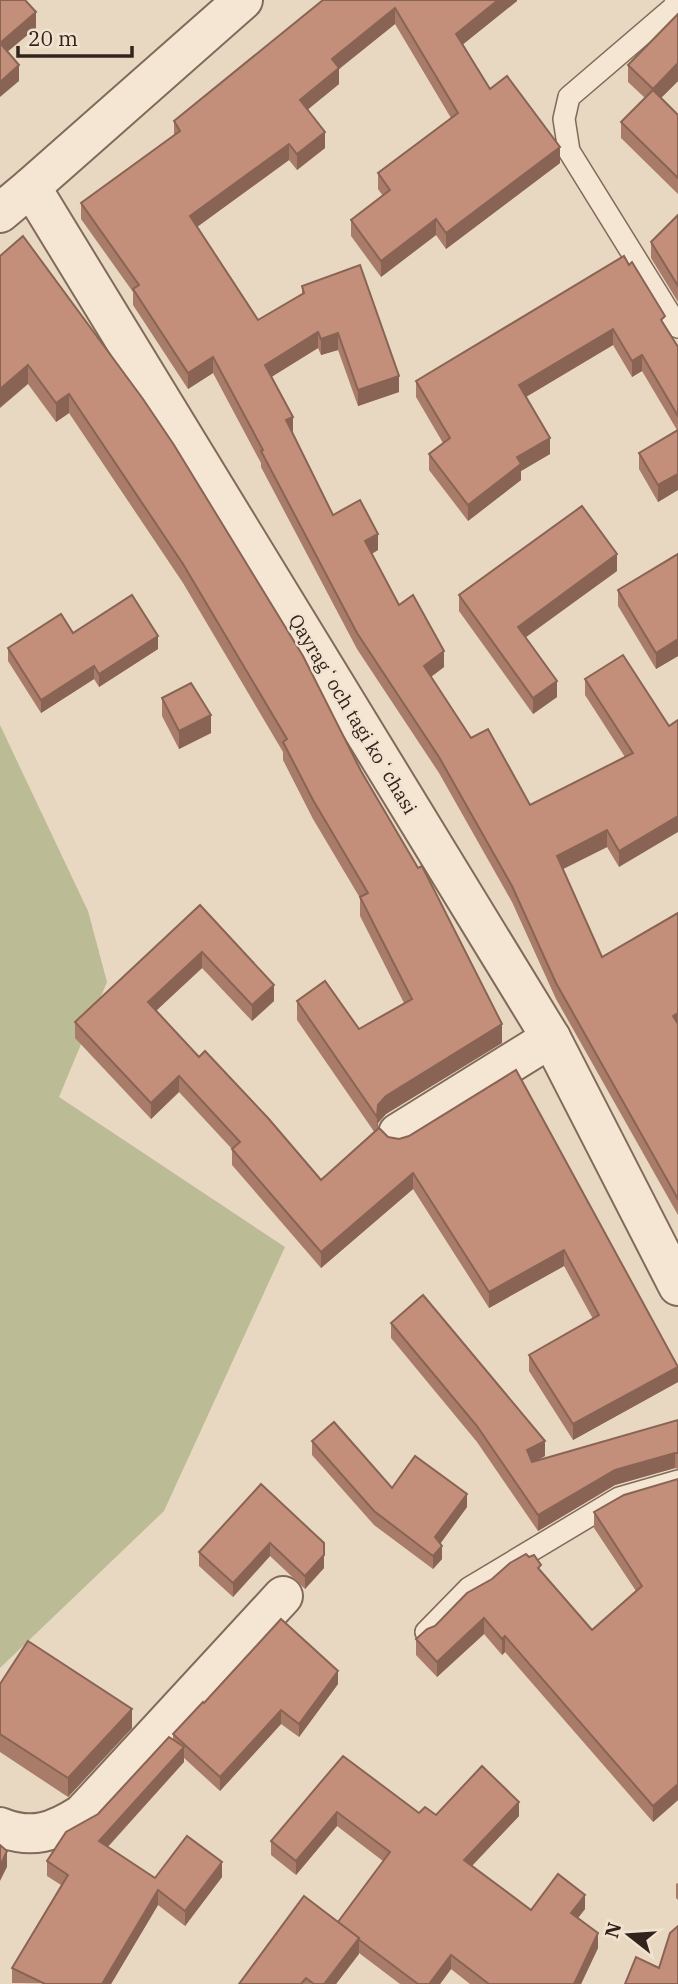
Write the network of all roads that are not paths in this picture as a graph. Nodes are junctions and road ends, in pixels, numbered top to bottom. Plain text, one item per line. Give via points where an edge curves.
1 (243, 0) edge
2 (677, 0) edge
3 (32, 187) junction
4 (0, 213) edge
5 (678, 327) edge
6 (551, 1038) junction
7 (398, 1133) dead end
8 (678, 1286) edge
9 (678, 1481) edge
10 (283, 1596) dead end
11 (426, 1632) edge
12 (0, 1827) edge

1 - 3 street
2 - 5 lane via 673,9 569,97 564,119 569,151
3 - 4 street
3 - 6 street, Qayragʻoch tagi koʻchasi
6 - 7 street
6 - 8 street, Qayragʻoch tagi koʻchasi
9 - 11 lane via 619,1497 468,1588
10 - 12 street via 82,1814 58,1829 36,1835

